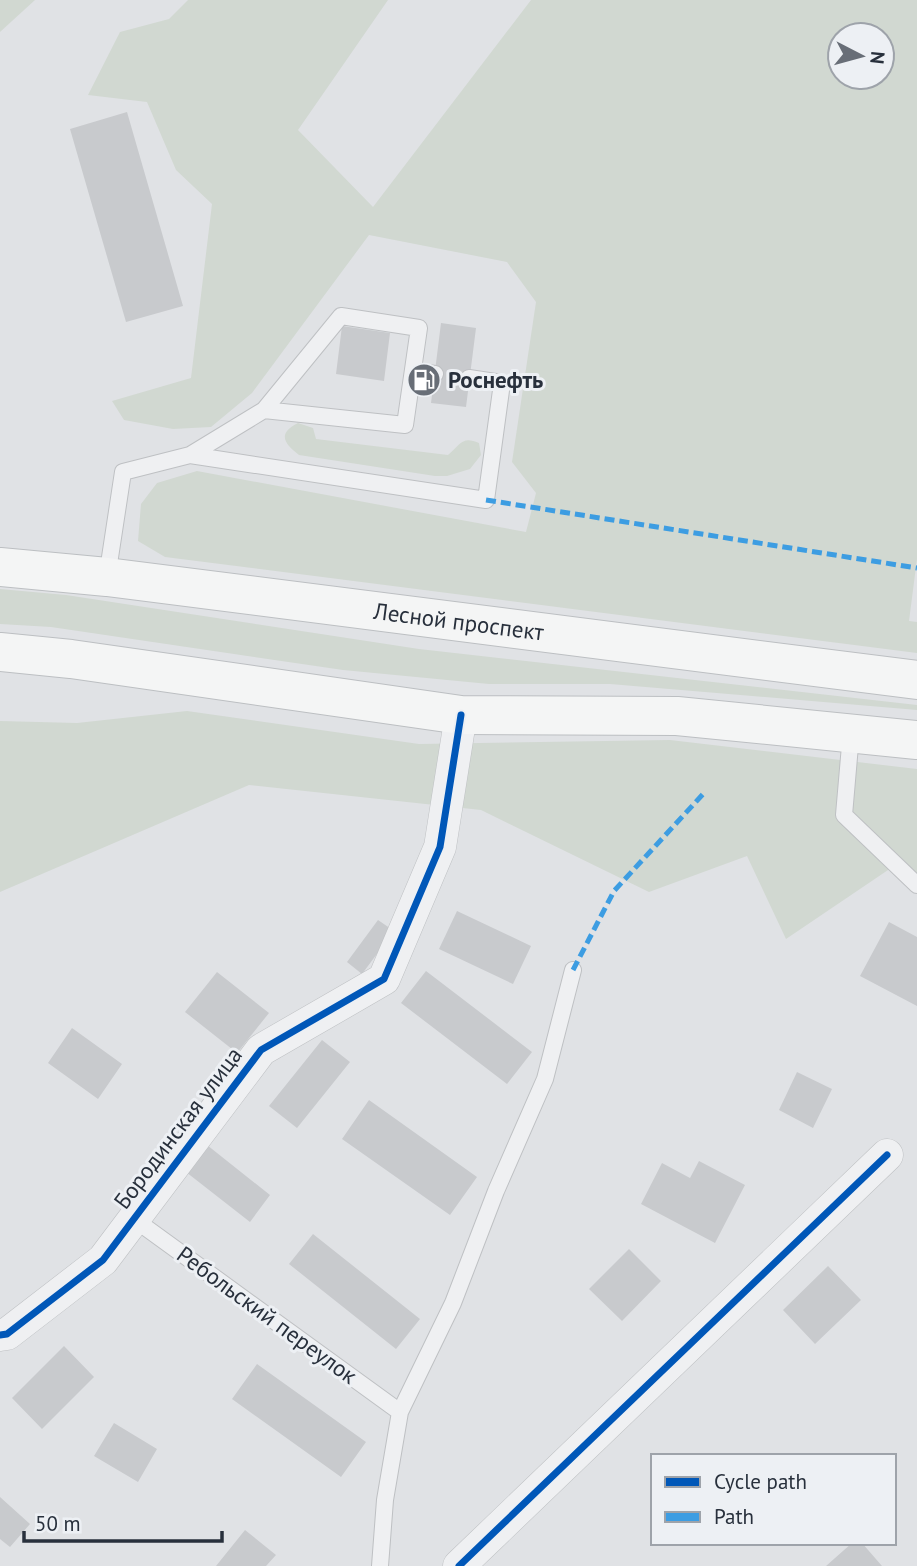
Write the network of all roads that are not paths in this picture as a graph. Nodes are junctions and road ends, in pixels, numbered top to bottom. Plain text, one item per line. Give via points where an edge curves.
1 (413, 371) junction
2 (435, 374) dead end
3 (469, 378) dead end
4 (264, 410) junction
5 (190, 454) junction
6 (0, 567) edge
7 (107, 577) junction
8 (0, 652) edge
9 (917, 680) edge
10 (461, 715) junction
11 (851, 734) junction
12 (917, 740) edge
13 (917, 885) edge
14 (573, 970) dead end
15 (887, 1155) dead end
16 (134, 1219) junction
17 (0, 1335) edge
18 (400, 1412) junction
19 (380, 1566) edge
20 (459, 1566) edge

1 - 2 lane
1 - 4 lane via 405,425
1 - 4 lane via 419,328 341,316
3 - 5 lane via 502,383 486,500
4 - 5 lane
5 - 7 lane via 123,472
6 - 7 main road, Лесной проспект
7 - 9 main road, Лесной проспект
8 - 10 main road
10 - 11 main road via 677,716
10 - 16 street, Бородинская улица via 440,846 384,979 261,1050
11 - 12 main road
11 - 13 lane via 844,815
14 - 18 lane via 545,1079 453,1303
15 - 20 street
16 - 17 street, Бородинская улица via 103,1260
16 - 18 lane, Ребольский переулок
18 - 19 lane via 385,1500

